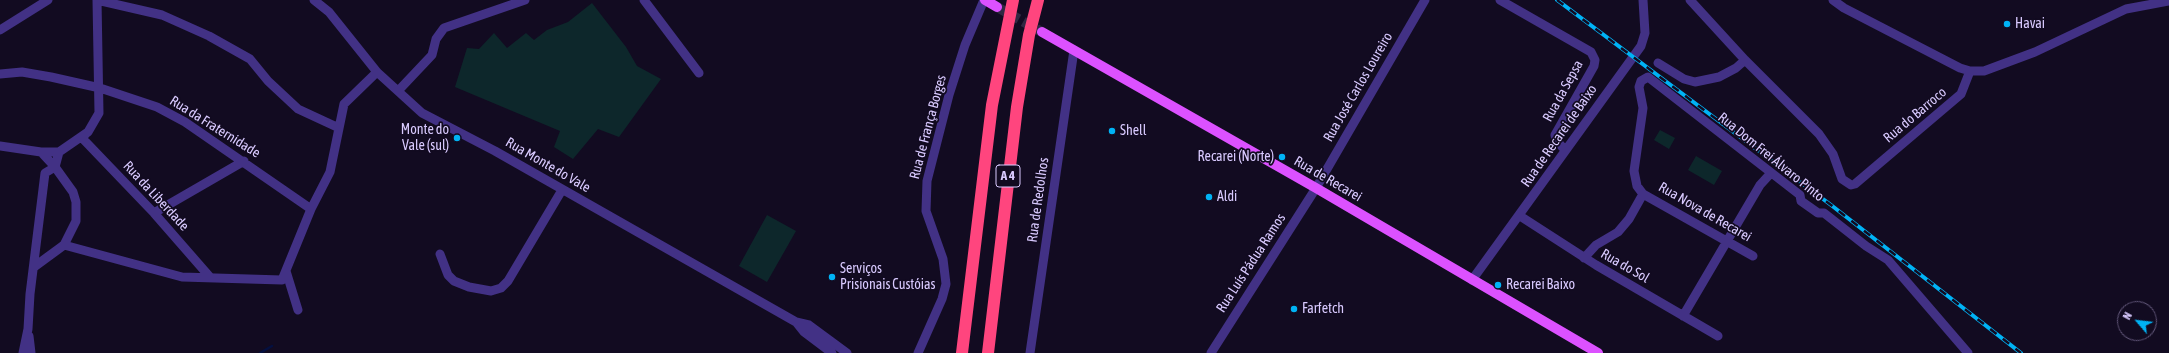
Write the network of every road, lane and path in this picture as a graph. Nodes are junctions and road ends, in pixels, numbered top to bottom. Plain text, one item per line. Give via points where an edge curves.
1 (48, 0) edge
2 (97, 0) edge
3 (314, 0) edge
4 (525, 0) edge
5 (644, 0) edge
6 (985, 0) edge
7 (1012, 0) edge
8 (1038, 0) edge
9 (1425, 0) edge
10 (1500, 0) edge
11 (1643, 0) edge
12 (1690, 0) edge
13 (1833, 0) edge
14 (2169, 1) edge
15 (997, 6) tunnel mouth
16 (0, 30) edge
17 (1042, 32) tunnel mouth
18 (1074, 50) junction
19 (1745, 60) junction
20 (1658, 63) dead end
21 (1970, 71) junction
22 (377, 72) junction
23 (699, 73) dead end
24 (0, 74) edge
25 (100, 88) junction
26 (398, 91) junction
27 (339, 128) junction
28 (84, 135) junction
29 (0, 146) edge
30 (1566, 150) junction
31 (41, 152) junction
32 (59, 152) junction
33 (244, 161) junction
34 (55, 167) junction
35 (1771, 173) junction
36 (1316, 188) junction
37 (562, 190) junction
38 (1643, 194) junction
39 (311, 209) junction
40 (154, 213) junction
41 (1520, 216) junction
42 (1727, 241) junction
43 (64, 245) junction
44 (440, 254) dead end
45 (1753, 256) dead end
46 (1584, 258) junction
47 (34, 266) junction
48 (286, 271) junction
49 (209, 276) junction
50 (1472, 280) junction
51 (298, 310) dead end
52 (1683, 316) junction
53 (28, 329) junction
54 (1718, 336) dead end
55 (833, 350) edge
56 (23, 353) edge
57 (31, 353) edge
58 (847, 353) edge
59 (918, 353) edge
60 (962, 353) edge
61 (988, 353) edge
62 (1030, 353) edge
63 (1210, 353) edge
64 (1596, 353) edge
65 (1968, 353) edge

1 - 16 street
2 - 25 street
2 - 27 street via 162,16 209,36 250,59 268,81 298,109
3 - 22 street, Rua Monte do Vale via 329,12
4 - 26 street via 444,28 436,39 432,55
5 - 23 street
6 - 15 main road
6 - 59 street, Rua de França Borges via 965,45 927,181 926,211 943,259 946,284
7 - 60 highway, A 4 via 992,105
8 - 61 highway, A 4 via 1029,35 1017,107
9 - 36 street, Rua José Carlos Loureiro
10 - 30 street, Rua da Sepsa via 1591,52 1595,60 1555,135 1556,140
11 - 30 street, Rua de Recarei de Baixo via 1645,33 1641,46
12 - 19 street
13 - 21 street via 1844,8
14 - 21 street via 2126,9 2028,54 1984,71
17 - 18 main road, Rua de Recarei
18 - 36 main road, Rua de Recarei
18 - 62 street, Rua de Redolhos
19 - 20 street via 1718,77 1696,82 1684,79
19 - 21 street, Rua do Barroco via 1818,134 1833,154 1842,179 1851,185 1961,94
22 - 26 street, Rua Monte do Vale
22 - 27 street via 344,104
24 - 25 street, Rua da Fraternidade via 22,72
25 - 28 street via 99,113
25 - 33 street, Rua da Fraternidade via 157,107 185,122
26 - 37 street, Rua Monte do Vale via 422,113
27 - 39 street via 330,172
28 - 32 street
28 - 40 street, Rua da Liberdade via 84,140
29 - 31 street
30 - 41 street, Rua de Recarei de Baixo
31 - 32 street
31 - 34 street
32 - 34 street
33 - 39 street, Rua da Fraternidade
33 - 40 street
34 - 43 street via 73,192 76,202 76,221
34 - 47 street via 45,173
35 - 38 street, Rua Dom Frei Álvaro Pinto via 1648,77 1641,80 1639,87 1643,108 1634,171 1637,186
35 - 42 street via 1760,185
35 - 65 street, Rua Dom Frei Álvaro Pinto via 1800,195 1802,201 1818,213 1824,213 1888,260
36 - 50 main road, Rua de Recarei
36 - 63 street, Rua Luís Pádua Ramos
37 - 44 street via 508,281 501,288 491,291 454,282 448,275
37 - 55 street, Rua Monte do Vale via 796,322 808,325
38 - 42 street, Rua Nova de Recarei
38 - 46 street via 1629,219 1618,232 1596,244
39 - 48 street
40 - 49 street, Rua da Liberdade
41 - 46 street, Rua do Sol
41 - 50 street, Rua de Recarei de Baixo
42 - 45 street, Rua Nova de Recarei
42 - 52 street
43 - 47 street
43 - 49 street via 182,277
46 - 52 street, Rua do Sol
47 - 53 street
48 - 49 street via 282,280
48 - 51 street
50 - 64 main road, Rua de Recarei
52 - 54 street, Rua do Sol
53 - 56 street
53 - 57 street
55 - 58 street, Rua Monte do Vale

